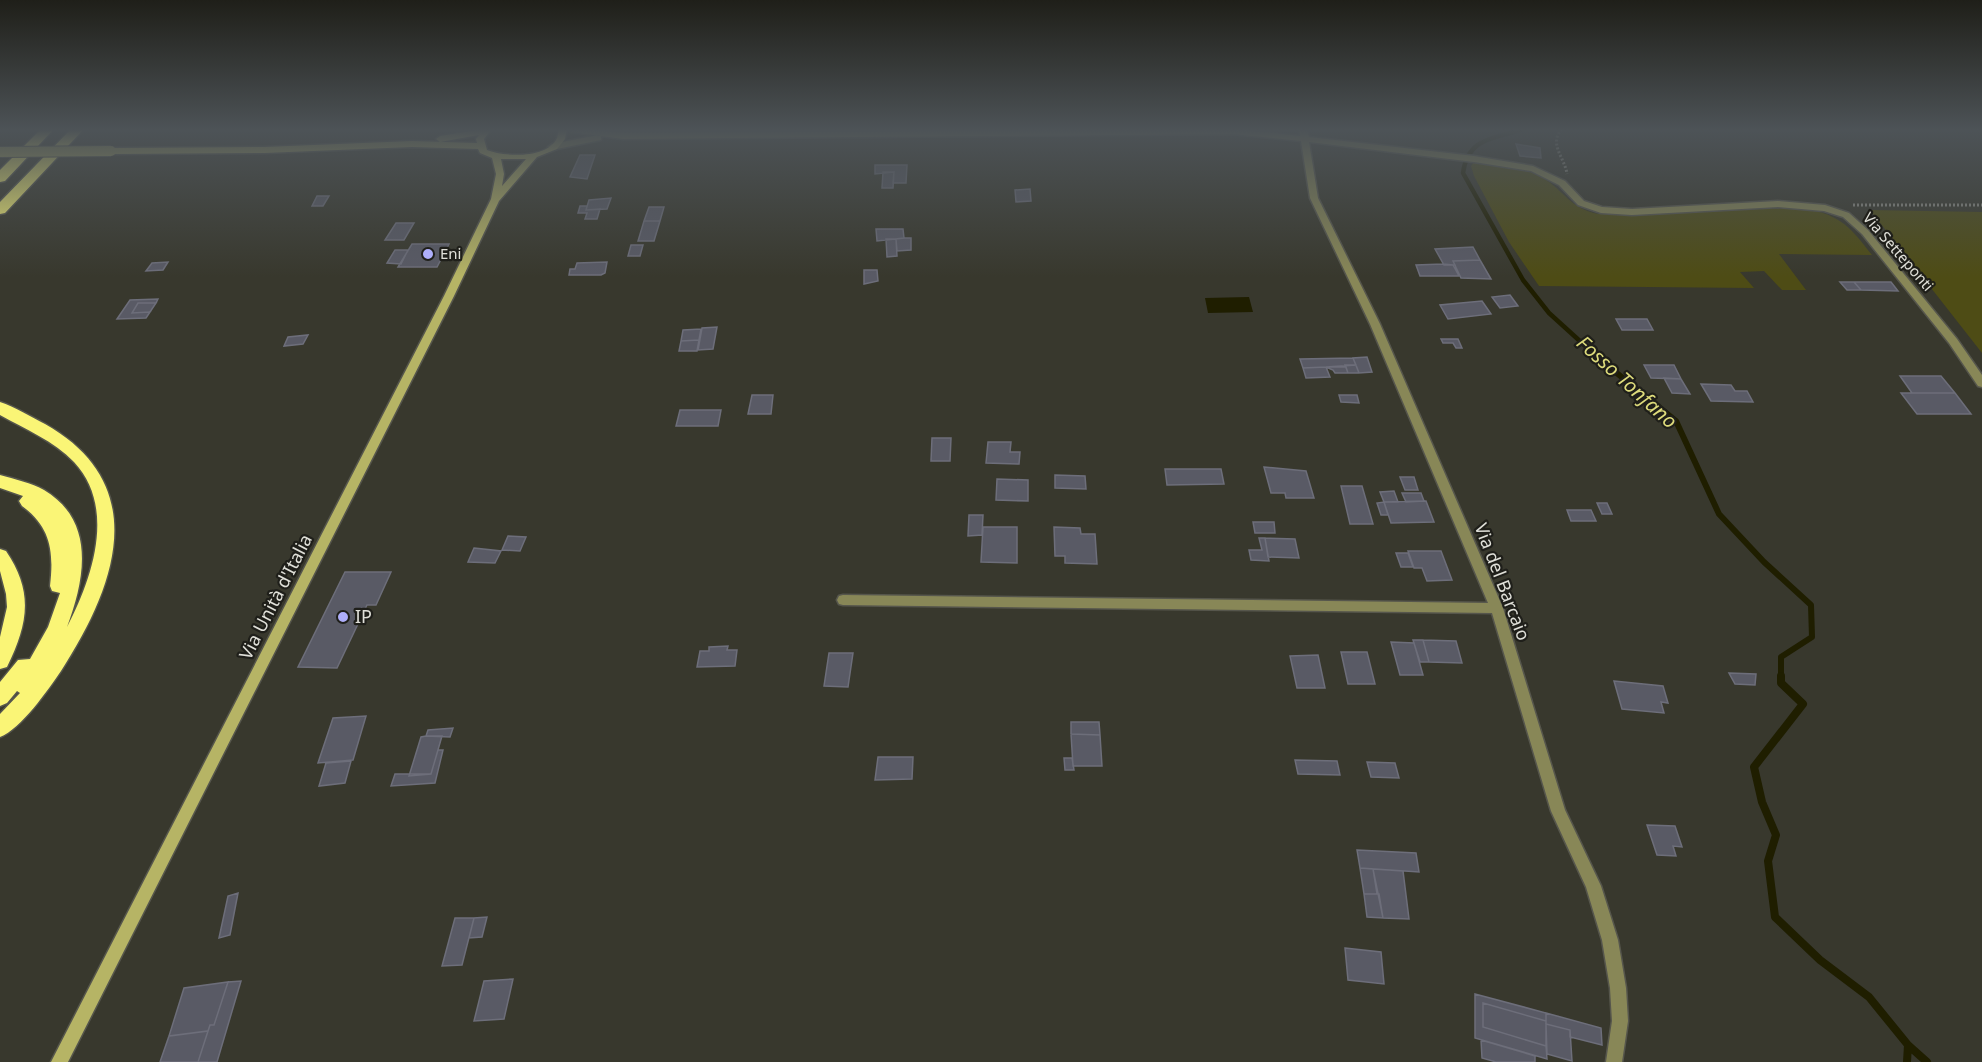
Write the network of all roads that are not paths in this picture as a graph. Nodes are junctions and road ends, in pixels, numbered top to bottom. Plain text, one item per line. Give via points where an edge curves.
1 (31, 179) edge
2 (499, 179) edge
3 (514, 179) edge
4 (1310, 179) edge
5 (1553, 179) edge
6 (495, 200) junction
7 (0, 212) edge
8 (1982, 383) edge
9 (0, 408) edge
10 (0, 481) edge
11 (0, 490) edge
12 (0, 556) edge
13 (843, 600) dead end
14 (1497, 608) junction
15 (0, 661) edge
16 (0, 697) edge
17 (0, 715) edge
18 (0, 728) edge
19 (59, 1062) edge
20 (1614, 1062) edge

1 - 7 highway
2 - 6 main road
3 - 6 main road, Via Unità d'Italia
4 - 14 street, Via del Barcaio via 1319,213 1375,324
5 - 8 street, Via Setteponti via 1581,203 1601,210 1632,212 1778,204 1825,208 1846,215 1865,232
6 - 19 main road, Via Unità d'Italia
9 - 18 highway via 71,449 85,464 102,494 107,531 97,581 84,613 47,673
10 - 17 highway via 30,490 61,511 73,536 76,555 69,599 55,633 30,676
11 - 16 highway via 20,496 52,521 60,540 63,567 57,597 40,641
12 - 15 highway via 13,577 18,602
13 - 14 street
14 - 20 street, Via del Barcaio via 1558,811 1593,886 1610,940 1620,1021

